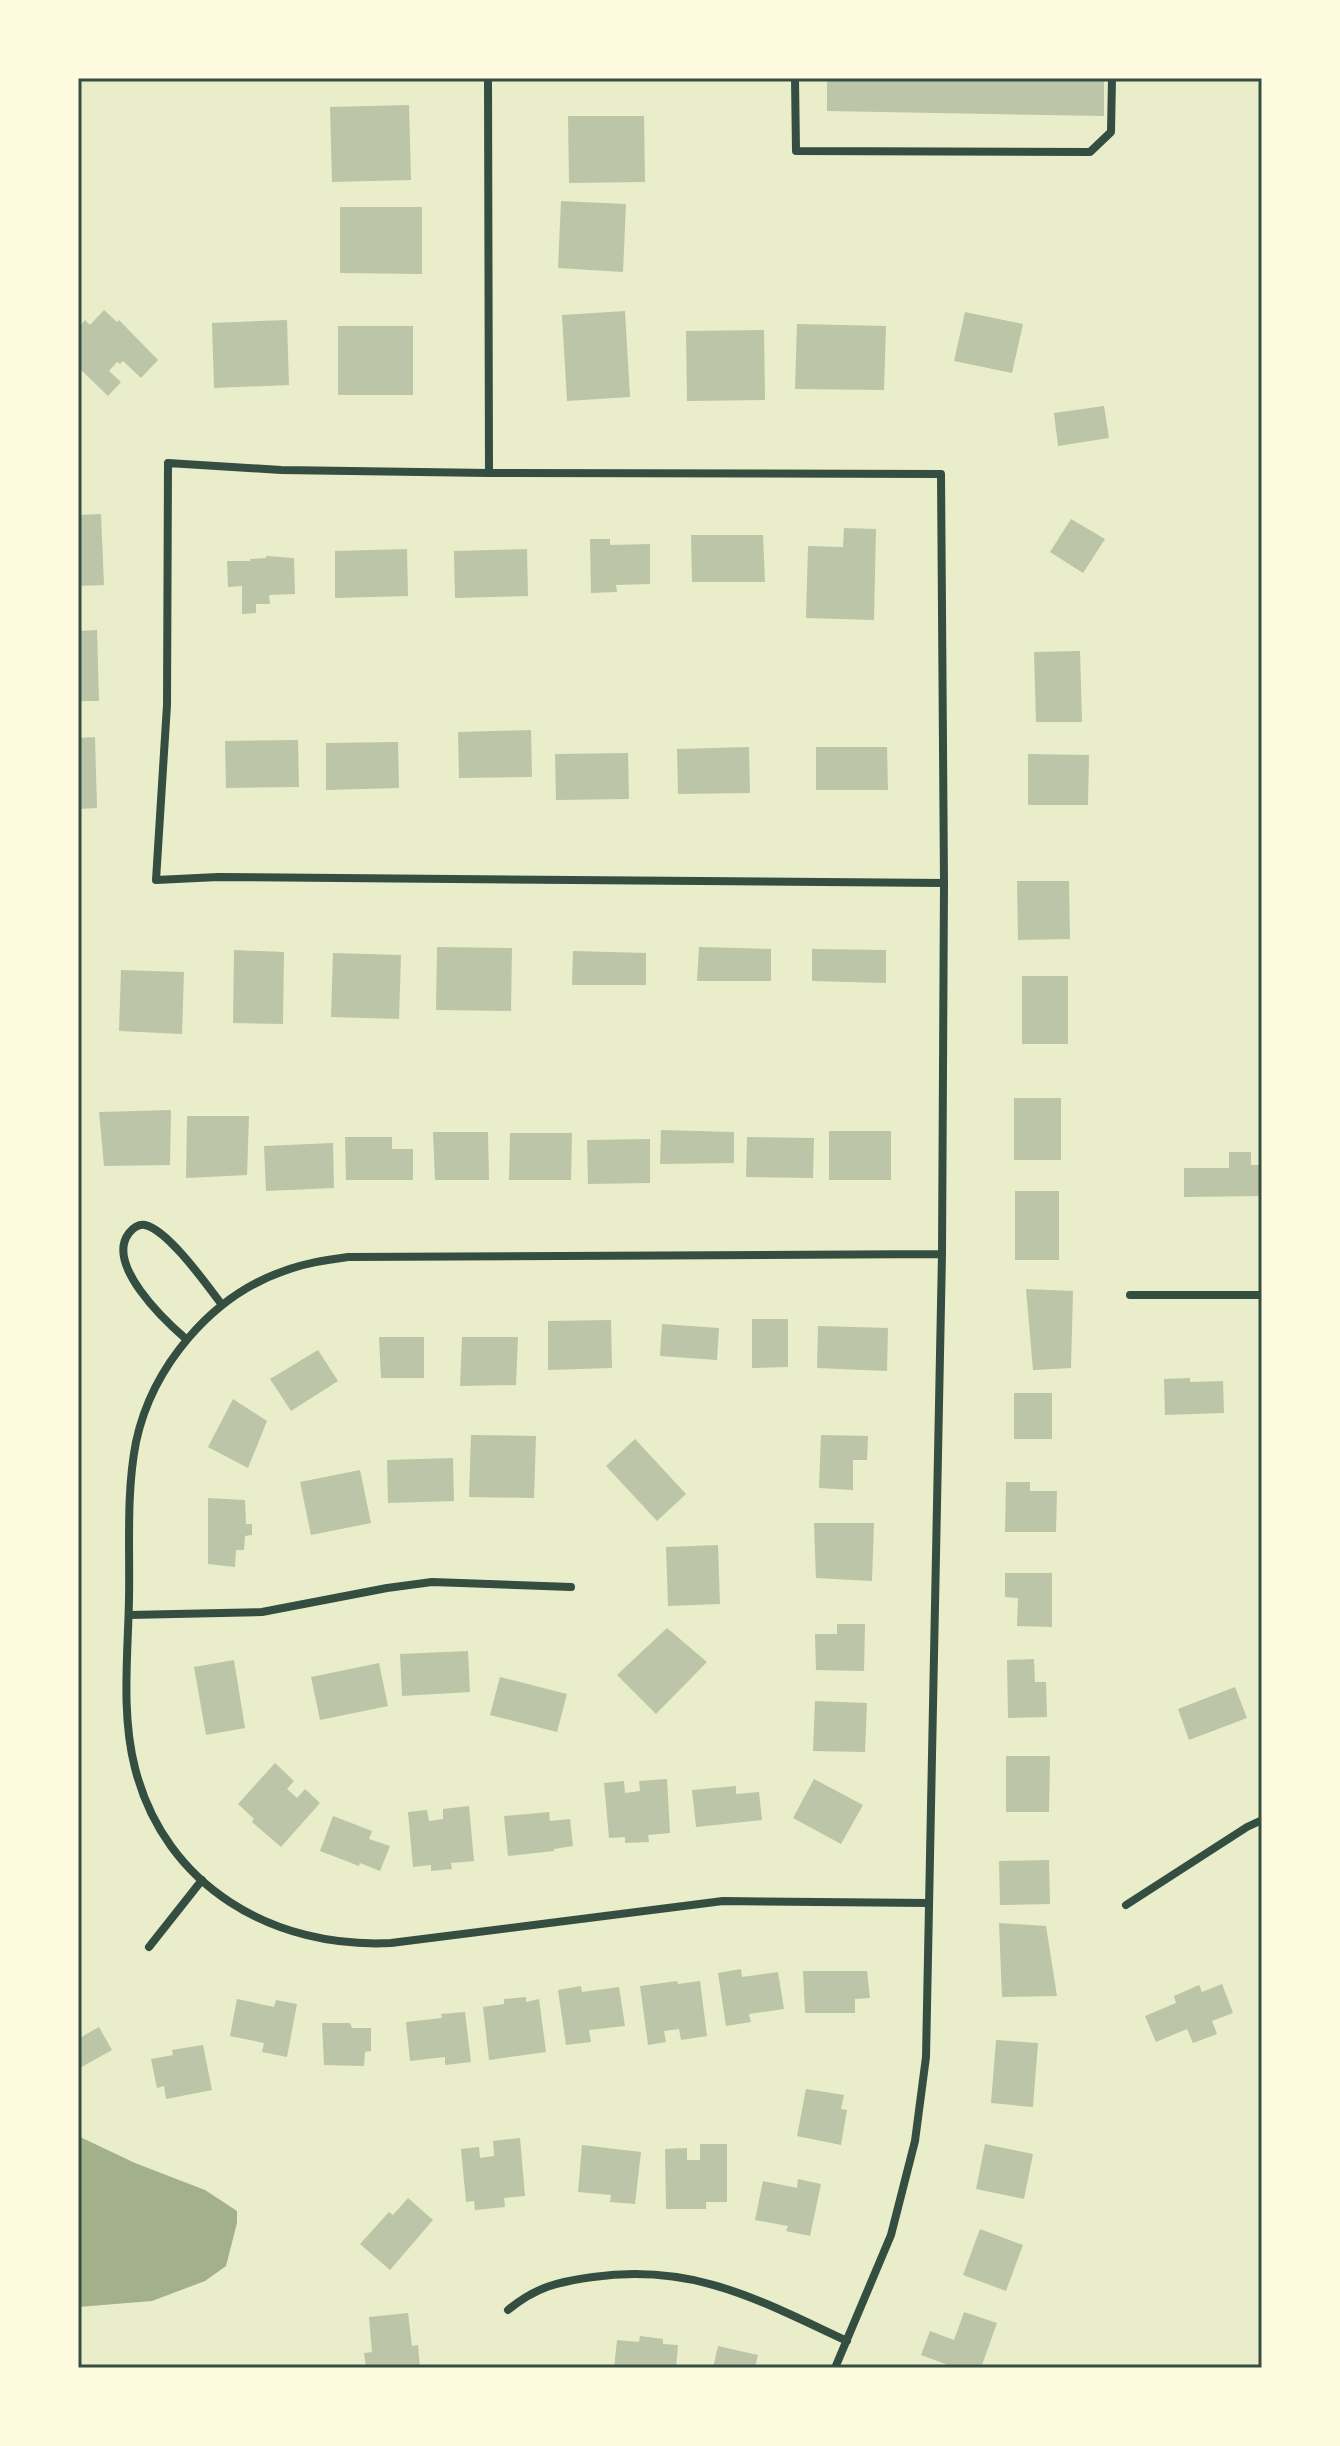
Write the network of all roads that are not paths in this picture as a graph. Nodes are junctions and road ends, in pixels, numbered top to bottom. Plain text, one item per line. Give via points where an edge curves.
1 (488, 78) edge
2 (795, 78) edge
3 (1112, 78) edge
4 (489, 473) junction
5 (944, 883) junction
6 (942, 1254) junction
7 (1130, 1295) dead end
8 (1262, 1295) edge
9 (222, 1305) junction
10 (186, 1339) junction
11 (571, 1587) dead end
12 (129, 1615) junction
13 (1262, 1820) edge
14 (202, 1880) junction
15 (929, 1903) junction
16 (1126, 1905) dead end
17 (149, 1947) dead end
18 (508, 2310) dead end
19 (847, 2341) junction
20 (835, 2368) edge

1 - 4 street
2 - 3 street via 796,151 1090,152 1111,132
4 - 5 street via 941,474
4 - 5 street via 168,463 167,705 156,880
5 - 6 street
6 - 9 street via 348,1257 281,1272
6 - 15 street
7 - 8 street
9 - 10 street
9 - 10 street via 157,1232 146,1225 131,1230 123,1246 125,1267
10 - 12 street via 155,1387 137,1441 131,1481
11 - 12 street via 432,1582 262,1612
12 - 14 street via 127,1718 135,1767 161,1829
13 - 16 street
14 - 15 street via 274,1927 358,1945 723,1901
14 - 17 street
15 - 19 street via 926,2057 915,2141 891,2235
18 - 19 street via 530,2292 571,2280 666,2275 743,2293
19 - 20 street

